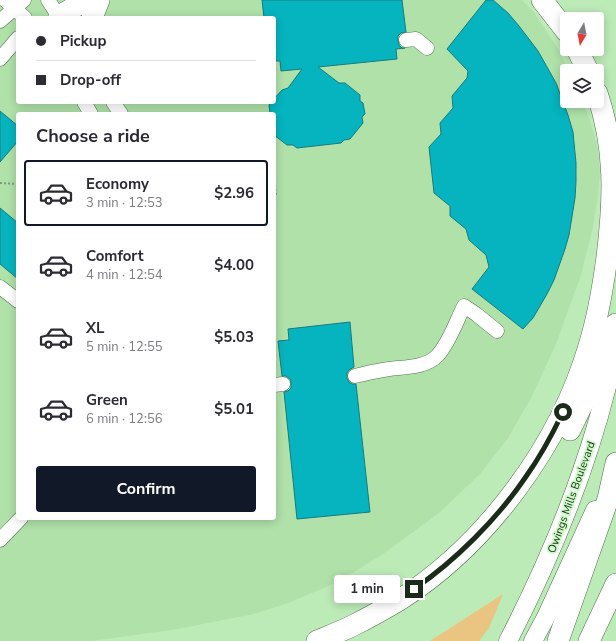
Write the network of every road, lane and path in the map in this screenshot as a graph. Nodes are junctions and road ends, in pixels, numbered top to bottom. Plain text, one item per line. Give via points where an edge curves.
1 (87, 0) edge
2 (99, 0) edge
3 (542, 0) edge
4 (15, 3) edge
5 (55, 13) edge
6 (24, 16) edge
7 (93, 16) edge
8 (0, 21) edge
9 (560, 23) edge
10 (16, 40) edge
11 (406, 40) dead end
12 (427, 48) dead end
13 (0, 59) edge
14 (602, 108) edge
15 (0, 183) edge
16 (16, 184) edge
17 (0, 287) edge
18 (16, 299) edge
19 (616, 324) edge
20 (497, 332) dead end
21 (616, 347) edge
22 (355, 376) dead end
23 (616, 454) edge
24 (616, 463) edge
25 (19, 520) edge
26 (0, 540) edge
27 (616, 584) edge
28 (317, 641) edge
29 (340, 641) edge
30 (508, 641) edge
31 (533, 641) edge
32 (558, 641) edge
33 (589, 641) edge

1 - 5 highway
2 - 7 highway
3 - 9 highway
4 - 6 street
4 - 8 street
10 - 13 street
11 - 12 street via 416,39
14 - 28 highway via 609,137 613,182 612,216 600,303 595,327 575,387 547,442 525,479 507,502 450,562 381,611
15 - 16 path
17 - 18 street
19 - 29 highway via 566,438 540,479 505,524 446,579 376,625
20 - 22 street via 464,306 449,338 430,362
21 - 30 main road, Owings Mills Boulevard via 596,428 574,495 550,554
23 - 31 main road, Owings Mills Boulevard via 599,502
24 - 32 highway via 608,499
25 - 26 street
27 - 33 highway

